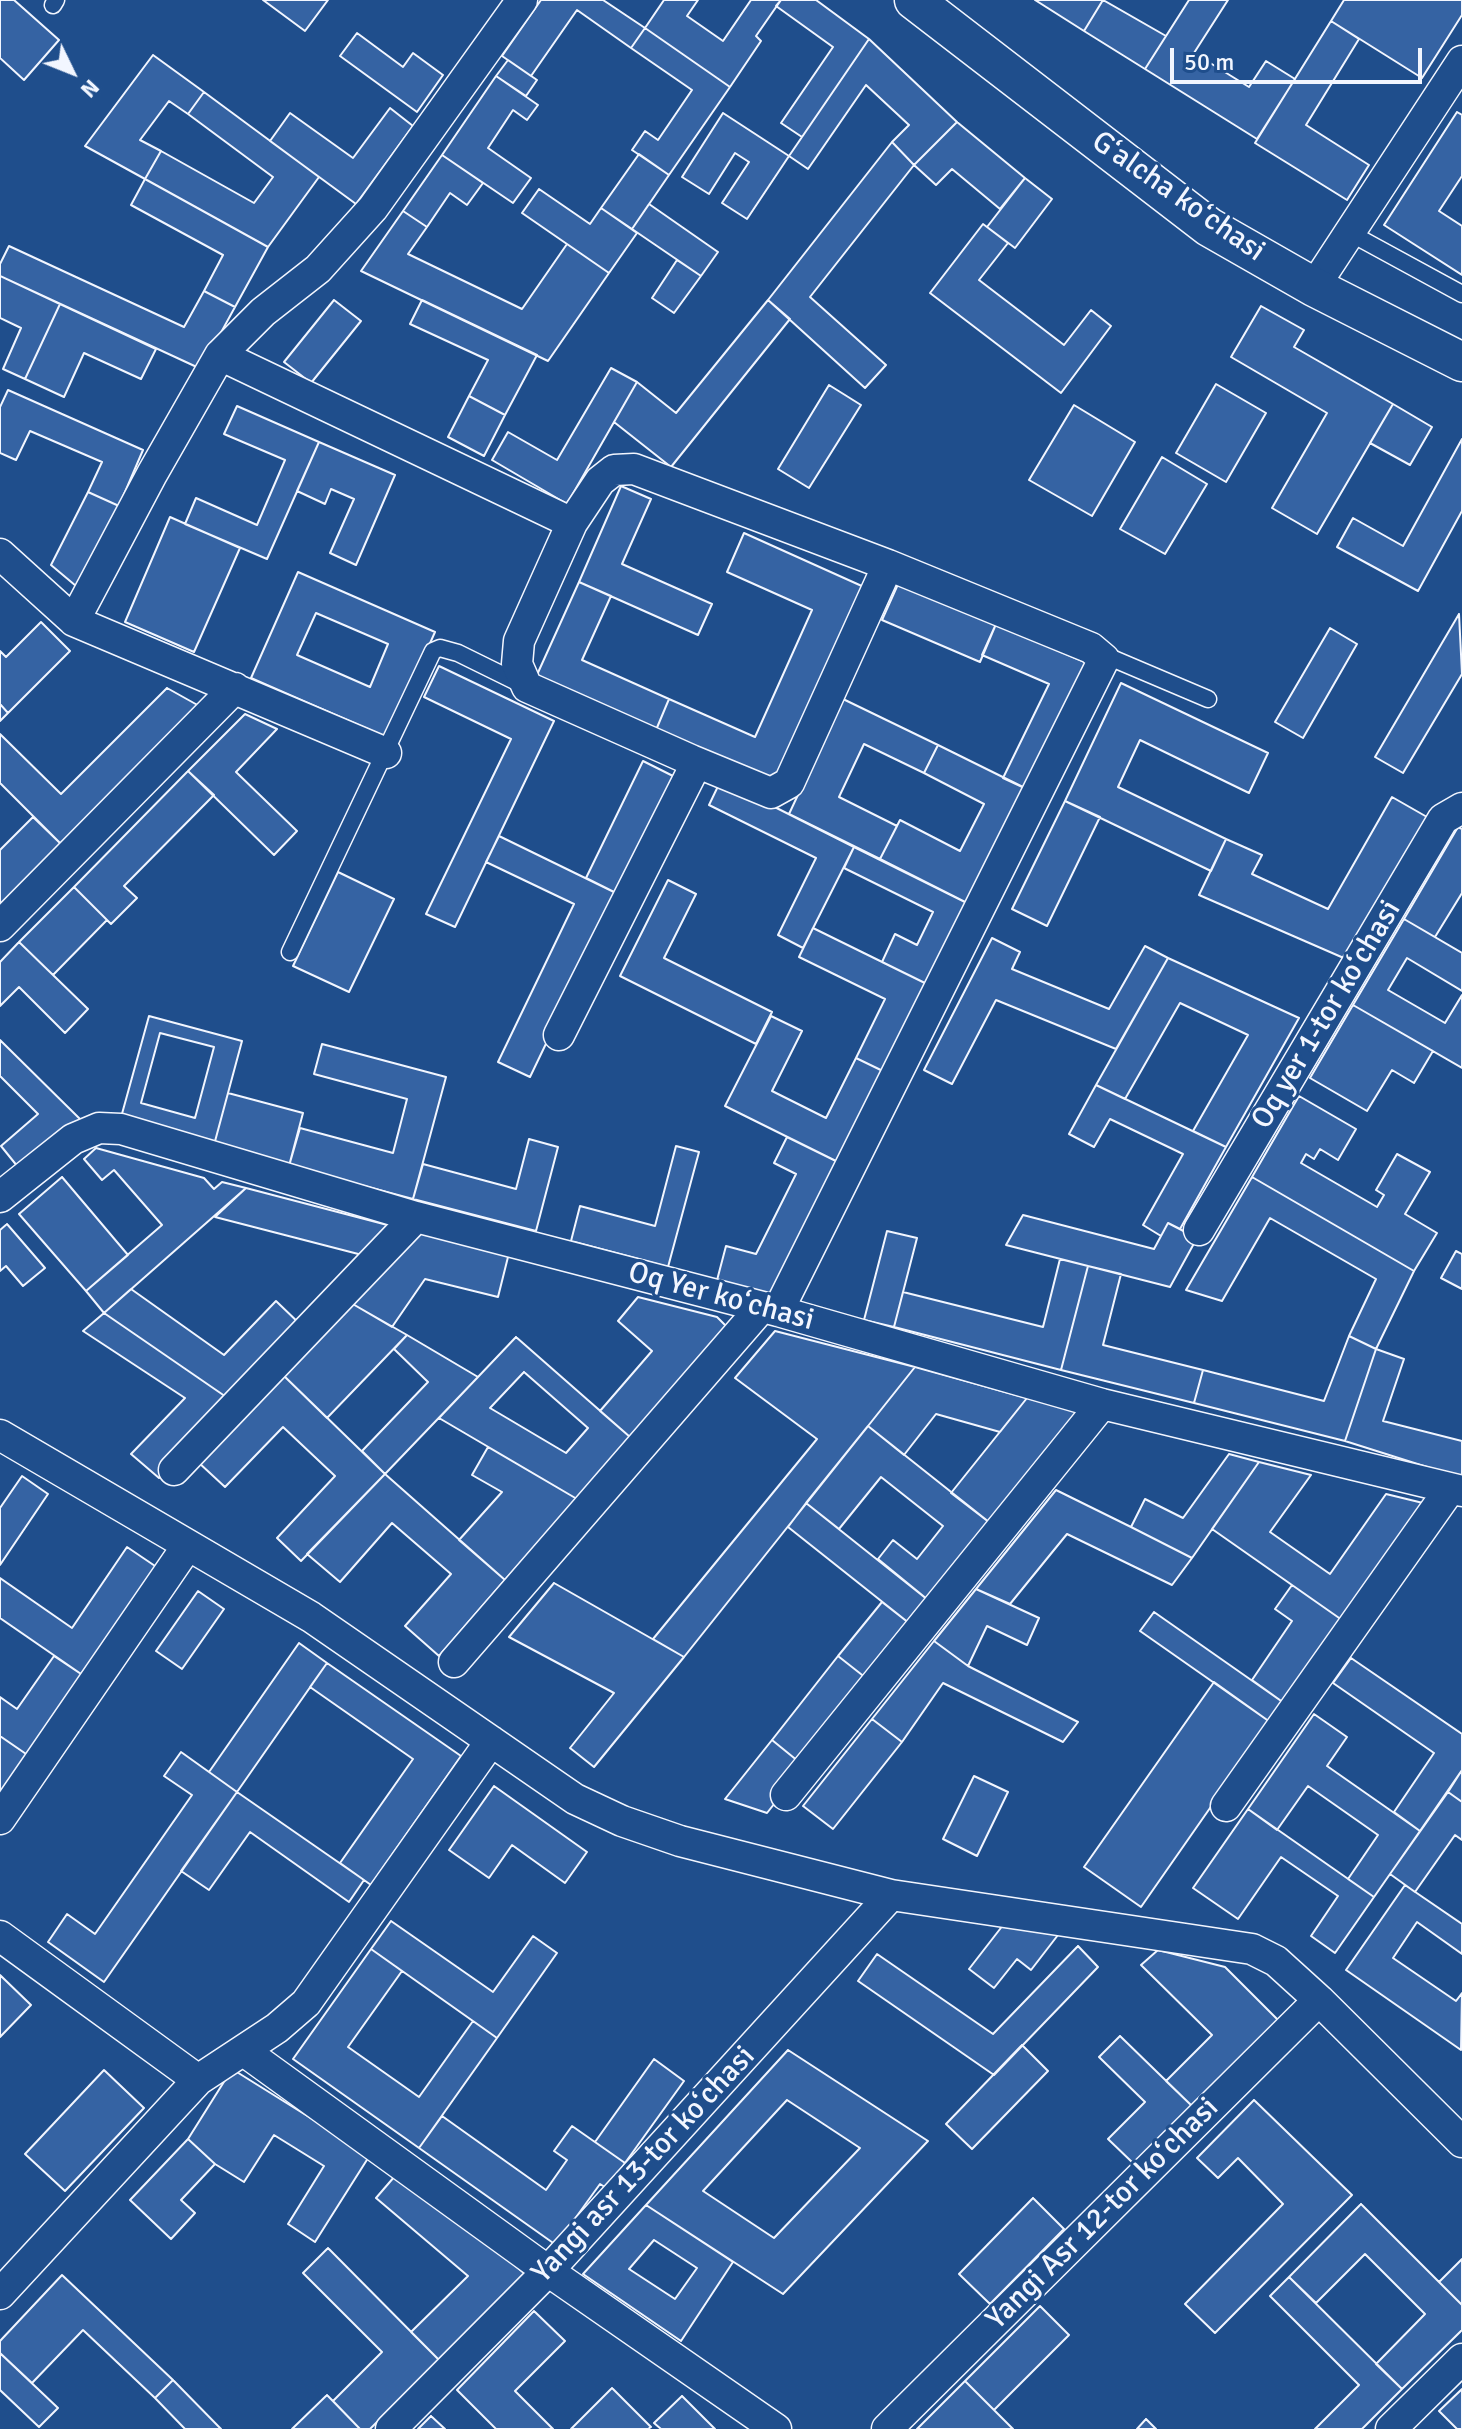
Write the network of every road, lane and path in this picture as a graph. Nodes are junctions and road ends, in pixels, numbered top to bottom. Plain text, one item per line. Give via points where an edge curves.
1 (522, 0) edge
2 (914, 0) edge
3 (1462, 61) edge
4 (1350, 233) junction
5 (1314, 287) junction
6 (1462, 294) edge
7 (220, 355) junction
8 (1462, 362) edge
9 (572, 523) junction
10 (0, 554) edge
11 (888, 565) junction
12 (74, 621) junction
13 (1100, 653) junction
14 (527, 687) junction
15 (235, 688) junction
16 (1208, 699) dead end
17 (386, 753) junction
18 (691, 760) junction
19 (1462, 808) edge
20 (0, 926) edge
21 (290, 952) dead end
22 (559, 1035) dead end
23 (0, 1197) edge
24 (416, 1217) junction
25 (1199, 1230) dead end
26 (769, 1310) junction
27 (1102, 1404) junction
28 (0, 1435) edge
29 (174, 1470) dead end
30 (1456, 1490) edge
31 (188, 1545) junction
32 (454, 1662) dead end
33 (491, 1741) junction
34 (786, 1795) dead end
35 (1226, 1806) dead end
36 (0, 1819) edge
37 (891, 1895) junction
38 (0, 1936) edge
39 (1319, 2000) junction
40 (244, 2051) junction
41 (198, 2080) junction
42 (1462, 2142) edge
43 (548, 2271) junction
44 (0, 2294) edge
45 (1462, 2359) edge
46 (391, 2429) edge
47 (776, 2429) edge
48 (887, 2429) edge
49 (1391, 2429) edge

1 - 7 street via 373,208 318,269
2 - 5 street, Gʻalcha koʻchasi via 1209,227
3 - 4 street
4 - 5 street
4 - 6 lane
5 - 8 street, Gʻalcha koʻchasi
7 - 9 street
7 - 12 street
9 - 11 street via 600,481 614,470 634,469
9 - 14 street via 519,641 517,664
10 - 12 street
11 - 13 street
11 - 18 street via 789,783 771,793
12 - 15 street
13 - 16 lane
13 - 26 street via 1103,665
14 - 17 lane via 440,648 433,651
14 - 18 street
15 - 17 street
15 - 20 street
17 - 21 lane
18 - 22 street via 691,774
19 - 25 street, Oq yer 1-tor koʻchasi via 1443,819
23 - 24 street, Oq Yer koʻchasi via 73,1139 99,1128 121,1129
24 - 26 street, Oq Yer koʻchasi
24 - 29 street
26 - 27 street, Oq Yer koʻchasi
26 - 32 street
27 - 30 street, Oq Yer koʻchasi
27 - 34 street
28 - 31 street
30 - 35 street
31 - 33 street via 311,1617
31 - 36 street
33 - 37 street via 575,1799 622,1821
33 - 40 street via 306,2003
37 - 39 street via 1252,1949 1276,1961
37 - 43 street, Yangi asr 13-tor koʻchasi
38 - 41 street
39 - 42 street
39 - 48 street, Yangi Asr 12-tor koʻchasi
40 - 41 street
40 - 43 street
41 - 44 street
43 - 46 street, Yangi asr 13-tor koʻchasi
43 - 47 street
45 - 49 street

